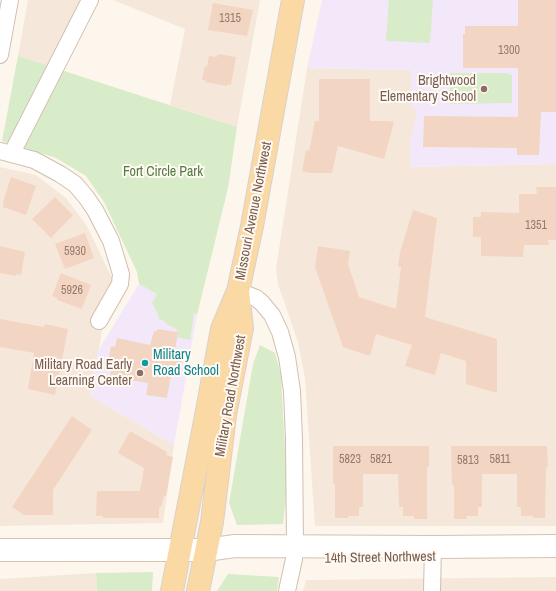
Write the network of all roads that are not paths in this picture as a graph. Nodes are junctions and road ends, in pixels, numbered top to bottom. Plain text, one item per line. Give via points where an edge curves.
1 (10, 0) edge
2 (90, 0) edge
3 (293, 0) edge
4 (0, 55) edge
5 (6, 152) edge
6 (238, 291) junction
7 (99, 321) dead end
8 (556, 546) edge
9 (0, 550) edge
10 (179, 550) junction
11 (206, 550) junction
12 (295, 552) junction
13 (433, 552) junction
14 (556, 557) edge
15 (172, 591) edge
16 (198, 591) edge
17 (287, 591) edge
18 (432, 591) edge

1 - 4 street
2 - 5 street
3 - 6 main road, Missouri Avenue Northwest
5 - 7 street via 47,166 75,184 103,223 121,274 120,284
6 - 10 main road, Military Road Northwest via 222,329
6 - 11 main road, Military Road Northwest via 242,328 225,415 218,482
6 - 12 street, Missouri Avenue Northwest via 256,298 272,314 287,357 292,390 294,438
8 - 13 street, 14th Street Northwest
9 - 10 street, 14th Street Northwest
10 - 11 street, 14th Street Northwest
10 - 15 main road, Military Road Northwest
11 - 12 street, 14th Street Northwest via 231,560
11 - 16 main road, Military Road Northwest
12 - 13 street, 14th Street Northwest
12 - 17 street, Missouri Avenue Northwest
13 - 14 street, 14th Street Northwest
13 - 18 street

